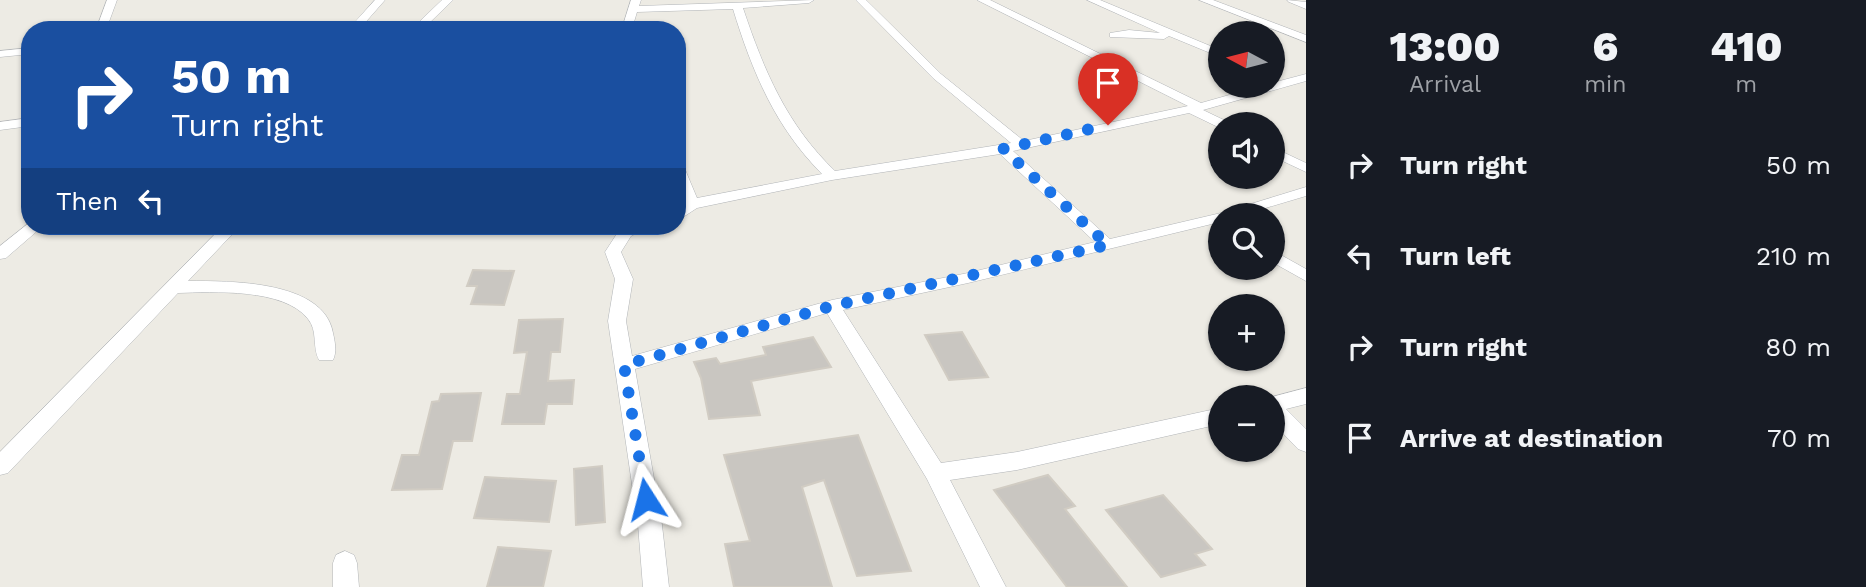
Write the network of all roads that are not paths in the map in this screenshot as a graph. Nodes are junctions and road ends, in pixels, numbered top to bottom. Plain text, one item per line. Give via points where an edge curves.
1 (380, 0) edge
2 (448, 0) edge
3 (809, 0) edge
4 (861, 0) edge
5 (982, 0) edge
6 (1092, 0) edge
7 (1204, 0) edge
8 (1292, 0) edge
9 (114, 1) edge
10 (791, 1) edge
11 (635, 5) edge
12 (737, 6) junction
13 (1306, 6) edge
14 (105, 21) edge
15 (362, 21) edge
16 (426, 21) edge
17 (1114, 35) dead end
18 (1178, 36) junction
19 (1306, 39) edge
20 (1208, 49) edge
21 (21, 52) edge
22 (0, 54) edge
23 (1306, 77) edge
24 (1287, 83) junction
25 (1306, 91) edge
26 (1196, 108) junction
27 (1208, 116) edge
28 (21, 123) edge
29 (0, 126) edge
30 (1021, 145) junction
31 (1003, 149) junction
32 (1285, 158) edge
33 (1306, 168) edge
34 (832, 176) junction
35 (686, 189) edge
36 (1306, 191) edge
37 (1269, 203) edge
38 (692, 204) junction
39 (686, 209) edge
40 (1208, 222) edge
41 (24, 235) edge
42 (223, 235) edge
43 (628, 235) edge
44 (1108, 245) junction
45 (0, 254) edge
46 (1285, 263) edge
47 (1306, 276) edge
48 (174, 287) junction
49 (832, 306) junction
50 (326, 355) dead end
51 (624, 365) junction
52 (1306, 396) edge
53 (1285, 403) edge
54 (1208, 419) edge
55 (1285, 421) edge
56 (1306, 443) edge
57 (0, 466) edge
58 (935, 473) junction
59 (656, 587) edge
60 (993, 587) edge

1 - 15 street
2 - 16 street
3 - 10 street
4 - 30 street via 937,76
5 - 26 street
6 - 18 street
7 - 19 street
8 - 13 street
9 - 14 street
10 - 12 street
11 - 12 street
12 - 34 street via 757,71 778,113 796,140
17 - 18 street
18 - 20 street
21 - 22 street
23 - 24 street
24 - 25 street
24 - 26 street
26 - 27 street
26 - 30 street
28 - 29 street
30 - 31 street
31 - 34 street
31 - 44 street
32 - 33 street
34 - 38 street
35 - 38 street
36 - 37 street
38 - 39 street
40 - 44 street
41 - 45 street
42 - 48 street
43 - 51 street via 616,243 613,252 624,279 617,312
44 - 49 street
46 - 47 street
48 - 50 street via 231,288 285,296 315,315 323,328
48 - 57 street
49 - 51 street
49 - 58 street
51 - 59 street
52 - 53 street
54 - 58 street via 1017,461
55 - 56 street
58 - 60 street

